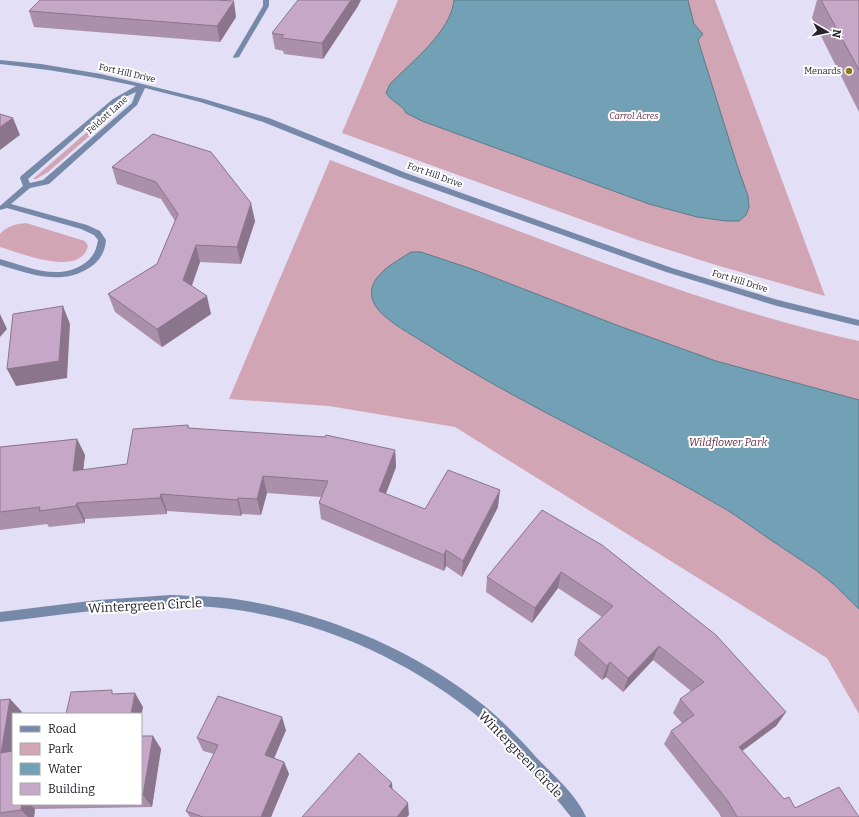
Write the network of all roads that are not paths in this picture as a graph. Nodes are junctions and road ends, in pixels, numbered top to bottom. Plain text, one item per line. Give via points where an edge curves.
1 (266, 0) edge
2 (236, 57) dead end
3 (0, 62) edge
4 (142, 86) junction
5 (27, 186) junction
6 (3, 208) edge
7 (0, 262) edge
8 (859, 323) edge
9 (0, 618) edge
10 (579, 817) edge

1 - 2 street via 266,6
3 - 4 street, Fort Hill Drive via 93,75
4 - 5 street, Feldott Lane via 135,104 46,182
4 - 5 street, Feldott Lane via 115,100 24,178
4 - 8 street, Fort Hill Drive via 202,100 266,120 403,175 669,270 778,303
5 - 6 street, Feldott Lane
6 - 7 street via 84,227 96,233 102,240 101,251 95,260 73,274 52,276
9 - 10 street, Wintergreen Circle via 119,603 196,600 272,611 352,634 411,665 476,708 547,777

